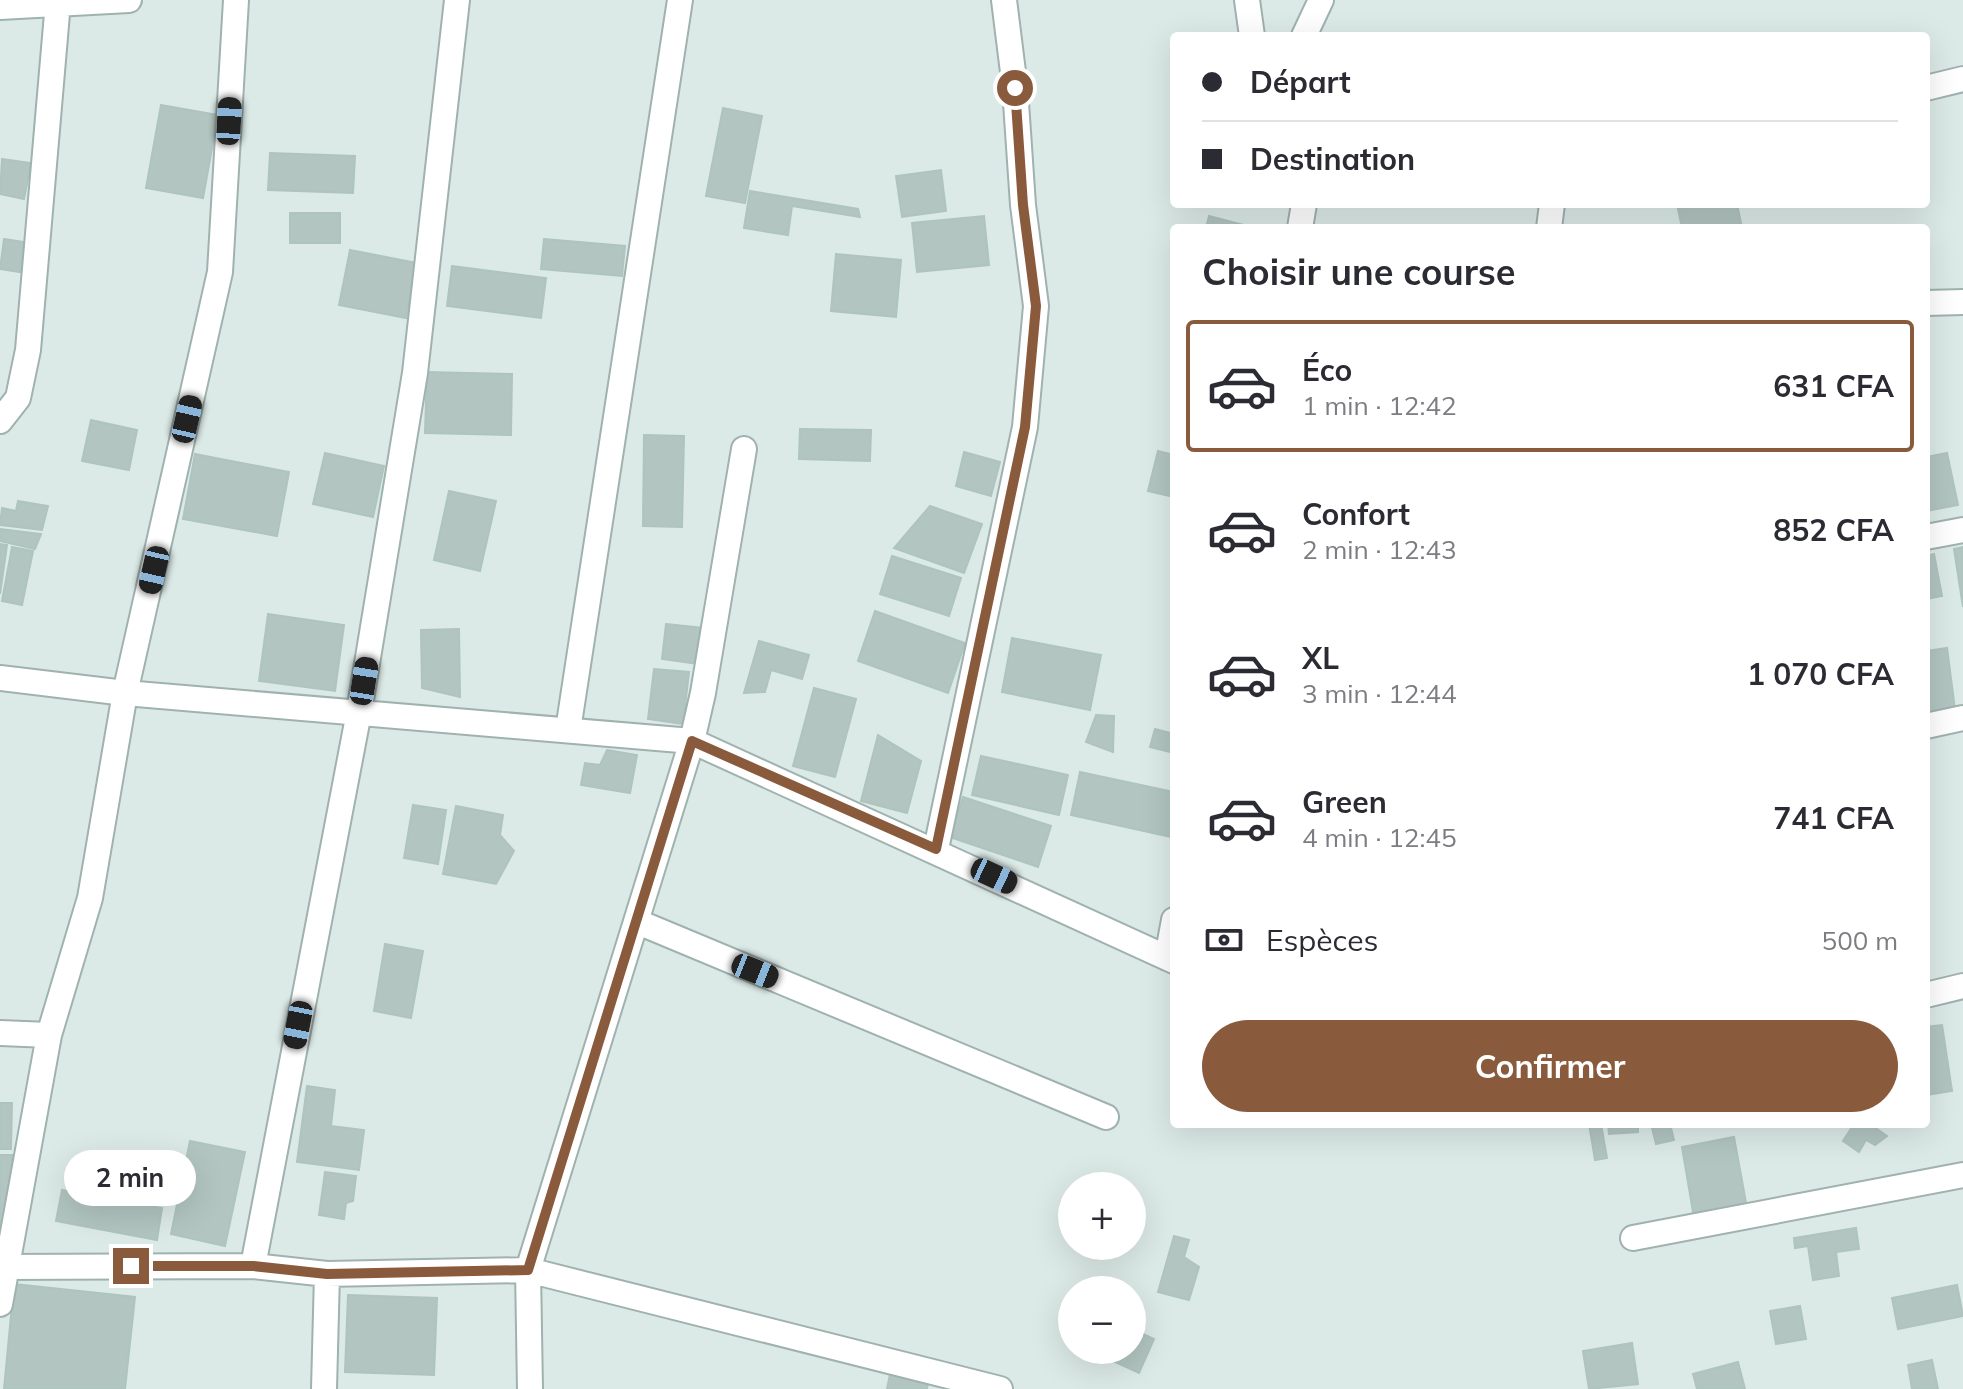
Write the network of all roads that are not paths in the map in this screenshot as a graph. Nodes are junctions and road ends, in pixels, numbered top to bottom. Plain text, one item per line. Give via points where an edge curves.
1 (129, 0) edge
2 (236, 0) edge
3 (457, 0) edge
4 (680, 0) edge
5 (1004, 0) edge
6 (1247, 0) edge
7 (1321, 0) edge
8 (58, 2) edge
9 (0, 7) edge
10 (1251, 32) edge
11 (1306, 32) edge
12 (1963, 79) edge
13 (1930, 87) edge
14 (1963, 302) edge
15 (1930, 303) edge
16 (0, 421) edge
17 (744, 449) dead end
18 (1963, 530) edge
19 (1930, 536) edge
20 (0, 678) edge
21 (125, 693) junction
22 (359, 712) junction
23 (1963, 718) edge
24 (1930, 725) edge
25 (568, 730) junction
26 (692, 741) junction
27 (936, 849) junction
28 (638, 922) junction
29 (1170, 959) edge
30 (1963, 986) edge
31 (1930, 994) edge
32 (0, 1033) edge
33 (49, 1035) junction
34 (1106, 1117) dead end
35 (1963, 1175) edge
36 (1633, 1238) dead end
37 (253, 1266) junction
38 (4, 1267) edge
39 (528, 1270) junction
40 (327, 1274) junction
41 (0, 1304) edge
42 (324, 1389) edge
43 (530, 1389) edge
44 (1000, 1389) edge

1 - 8 street
2 - 21 street via 220,272
3 - 22 street via 415,373
4 - 25 street
5 - 27 street via 1036,306 1025,427
6 - 10 street
7 - 11 street
8 - 9 street
8 - 16 street via 28,350 18,398
12 - 13 street
14 - 15 street
17 - 26 street
18 - 19 street
20 - 21 street
21 - 22 street
21 - 33 street via 90,898
22 - 25 street
22 - 37 street
23 - 24 street
25 - 26 street
26 - 27 street
26 - 28 street
27 - 29 street
28 - 34 street
28 - 39 street
30 - 31 street
32 - 33 street
33 - 38 street
35 - 36 street
37 - 38 street
37 - 40 street
38 - 41 street
39 - 40 street
39 - 43 street
39 - 44 street
40 - 42 street

